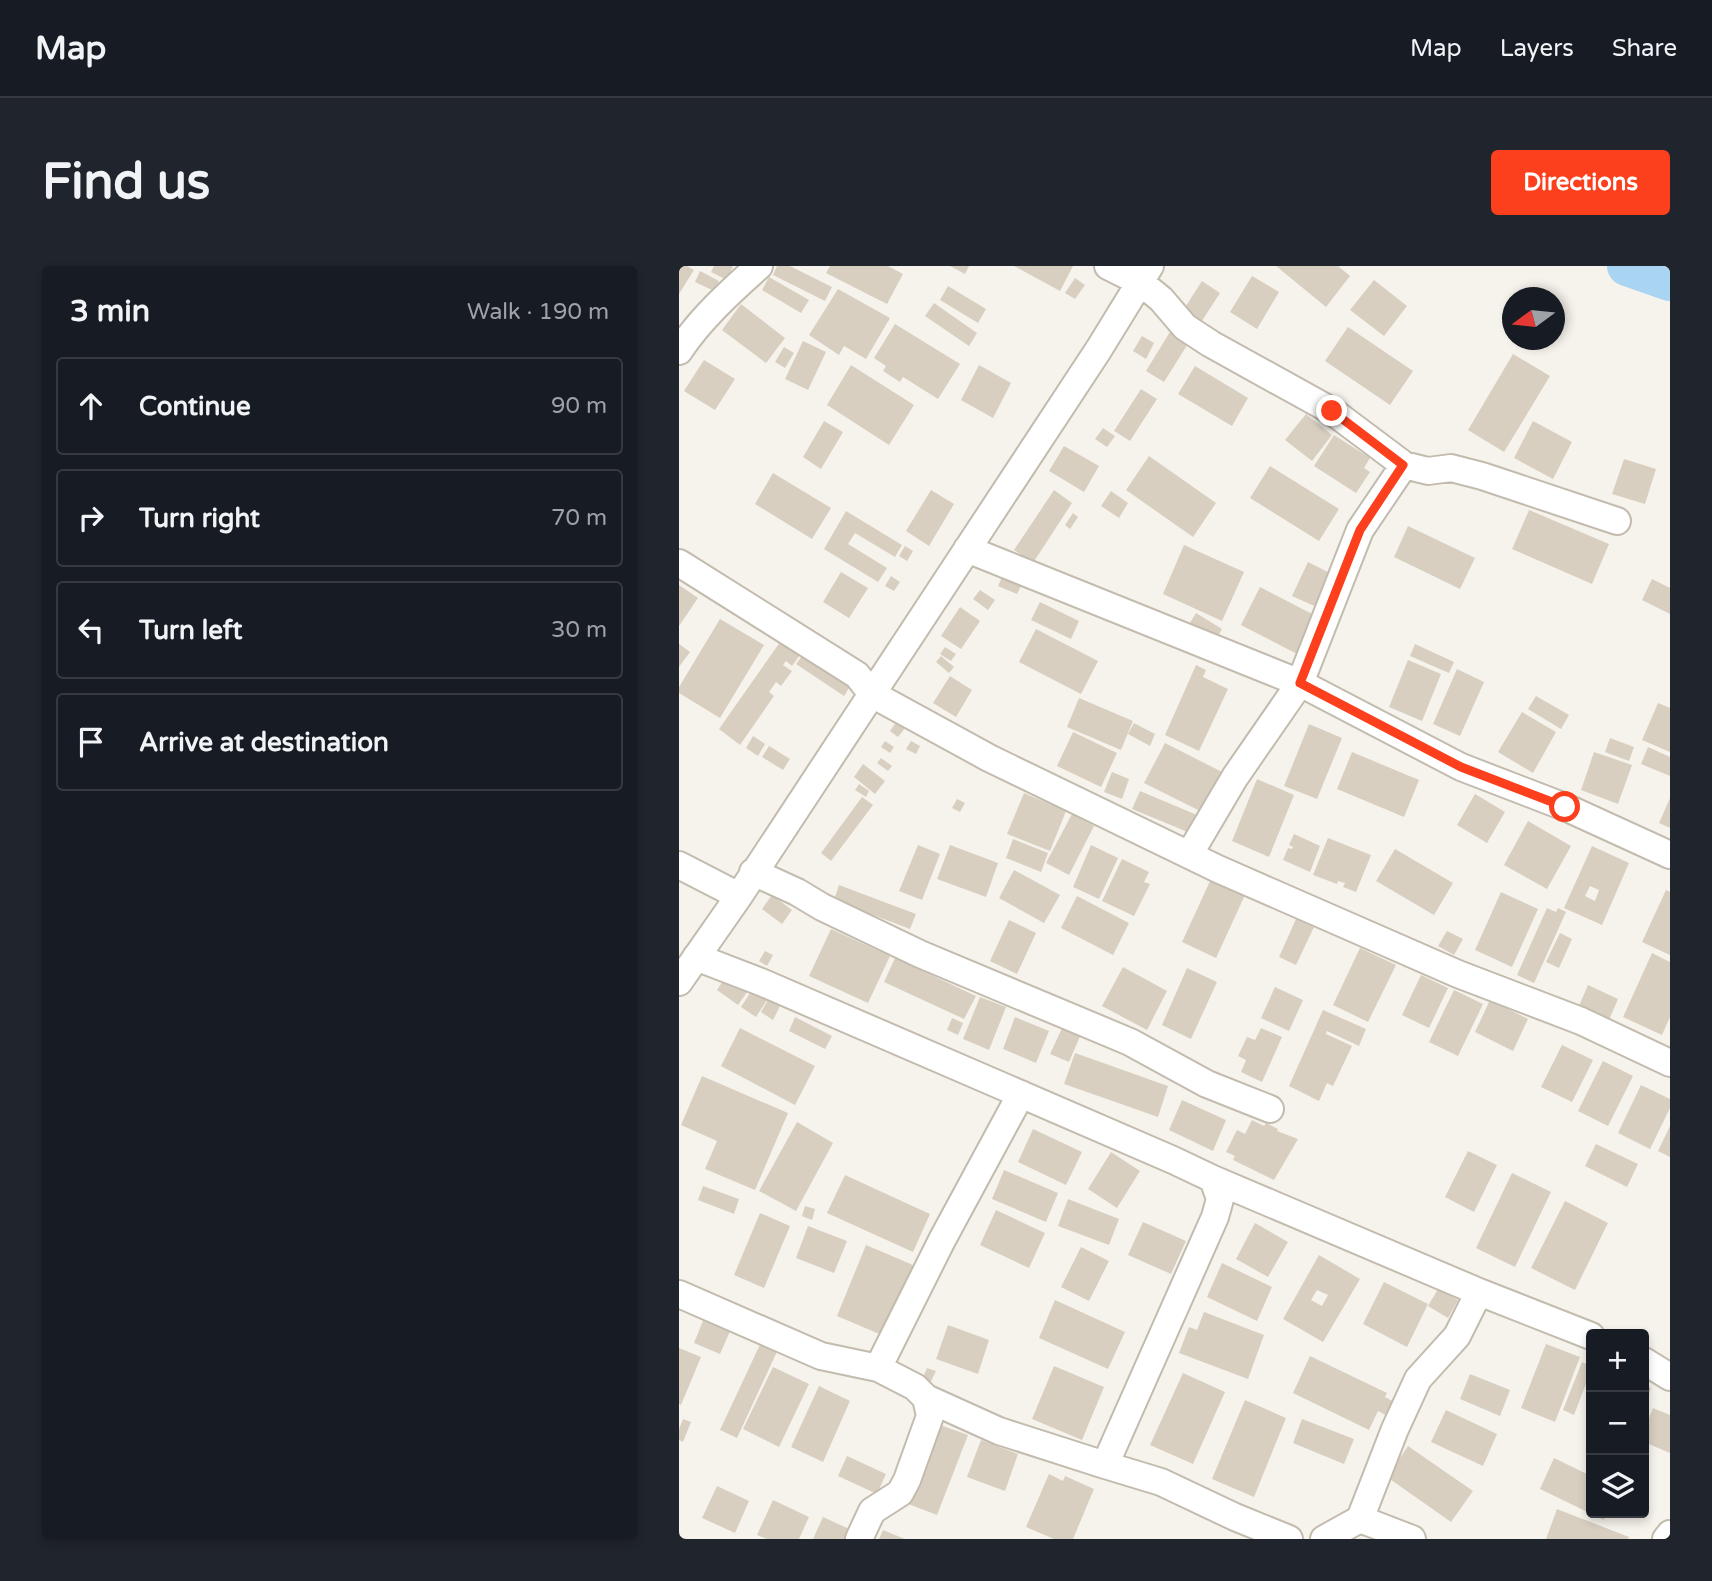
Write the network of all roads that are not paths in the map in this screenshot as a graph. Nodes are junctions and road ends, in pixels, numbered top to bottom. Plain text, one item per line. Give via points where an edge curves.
1 (759, 266) edge
2 (1108, 266) edge
3 (1145, 274) edge
4 (679, 351) edge
5 (1403, 465) junction
6 (1617, 521) dead end
7 (967, 550) junction
8 (679, 563) edge
9 (1300, 683) junction
10 (872, 694) junction
11 (1189, 855) junction
12 (1670, 855) edge
13 (679, 865) edge
14 (753, 872) junction
15 (739, 896) junction
16 (696, 957) junction
17 (679, 982) edge
18 (1670, 1063) edge
19 (1021, 1094) junction
20 (1270, 1109) dead end
21 (1213, 1179) junction
22 (1479, 1292) junction
23 (679, 1294) edge
24 (1586, 1334) edge
25 (1649, 1364) edge
26 (878, 1368) junction
27 (1670, 1377) edge
28 (926, 1398) junction
29 (1105, 1465) junction
30 (1360, 1519) junction
31 (1670, 1534) edge
32 (859, 1539) edge
33 (1289, 1539) edge
34 (1324, 1539) edge
35 (1412, 1539) edge
36 (1666, 1539) edge

1 - 4 street
2 - 3 street
3 - 5 street via 1185,327 1332,411
3 - 7 street
5 - 6 street via 1472,473
5 - 9 street via 1360,530
7 - 9 street
7 - 10 street
8 - 10 street via 857,675
9 - 11 street via 1235,777
9 - 12 street via 1461,767
10 - 11 street via 989,758
10 - 14 street
11 - 18 street
13 - 15 street
14 - 15 street
14 - 20 street via 920,954 1130,1042 1207,1084
15 - 16 street
16 - 17 street
16 - 19 street
19 - 21 street
19 - 26 street
21 - 22 street
21 - 29 street via 1220,1199 1215,1217
22 - 24 street
22 - 30 street via 1457,1336 1418,1379
23 - 26 street via 821,1356
25 - 27 street
26 - 28 street
28 - 29 street via 999,1431
28 - 32 street via 930,1416 907,1480 900,1493 872,1511
29 - 33 street via 1161,1482
30 - 34 street
30 - 35 street
31 - 36 street

